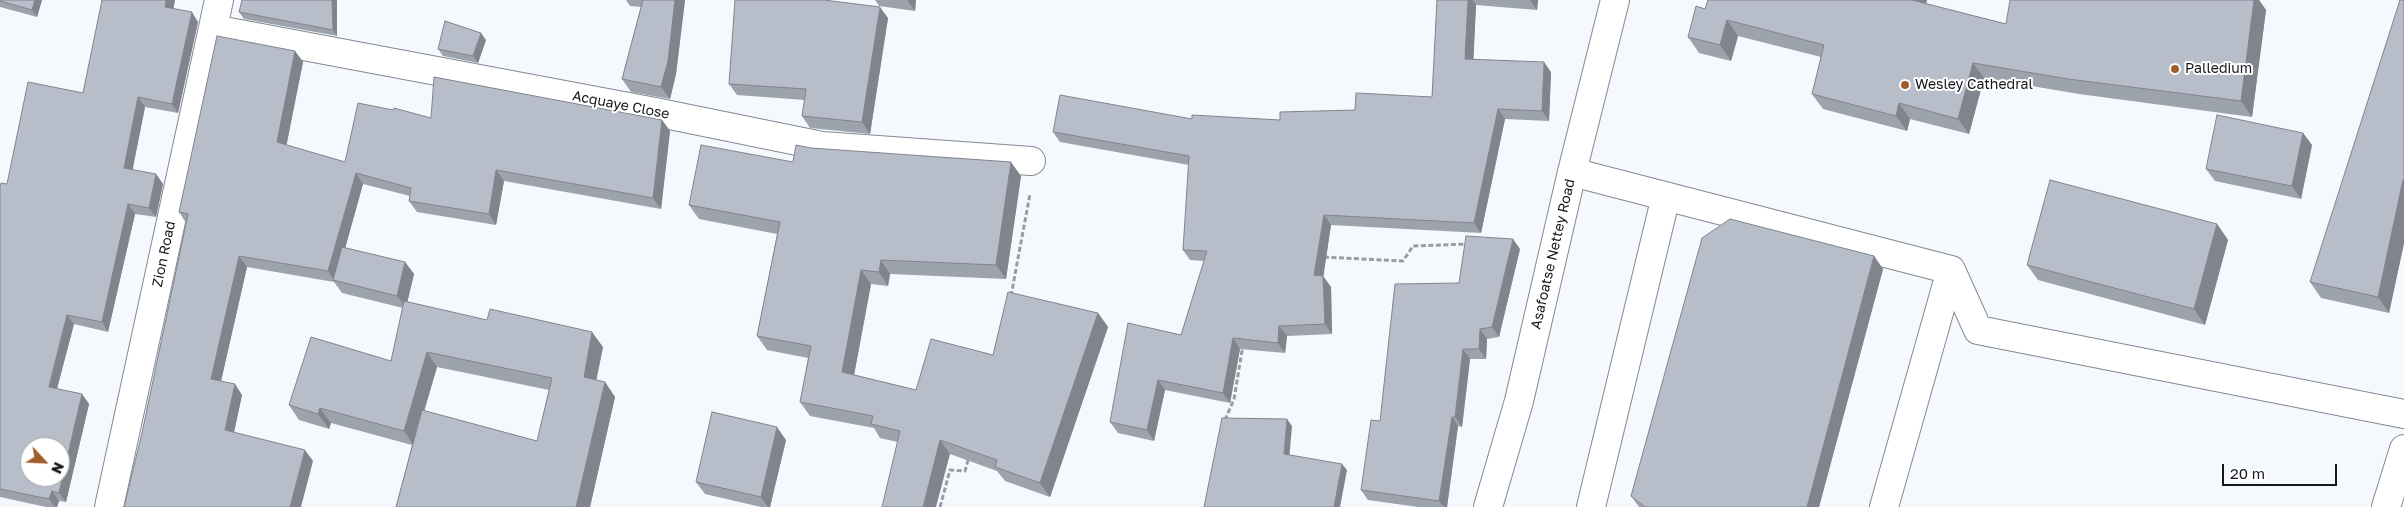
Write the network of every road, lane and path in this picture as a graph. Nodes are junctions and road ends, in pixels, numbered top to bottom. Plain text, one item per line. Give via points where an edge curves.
1 (219, 0) edge
2 (1615, 0) edge
3 (213, 29) junction
4 (1031, 161) joint
5 (1572, 172) junction
6 (1666, 196) junction
7 (1475, 244) edge
8 (1324, 257) dead end
9 (1951, 270) junction
10 (1010, 300) edge
11 (1238, 341) edge
12 (2404, 414) edge
13 (1224, 422) edge
14 (2404, 449) edge
15 (970, 452) edge
16 (109, 507) edge
17 (940, 507) edge
18 (1488, 507) edge
19 (1591, 507) edge
20 (1884, 507) edge
21 (2386, 507) edge

1 - 3 street, Zion Road
2 - 5 street, Asafoatse Nettey Road
3 - 4 street, Acquaye Close via 822,146
3 - 16 street, Zion Road
4 - 10 path via 1030,199
5 - 6 street
5 - 18 street, Asafoatse Nettey Road via 1519,401
6 - 9 street
6 - 19 street
7 - 8 path via 1413,246 1403,261
9 - 12 street via 1978,330
9 - 20 street
11 - 13 path via 1236,350 1242,351 1234,399
14 - 21 street
15 - 17 path via 965,472 950,470

